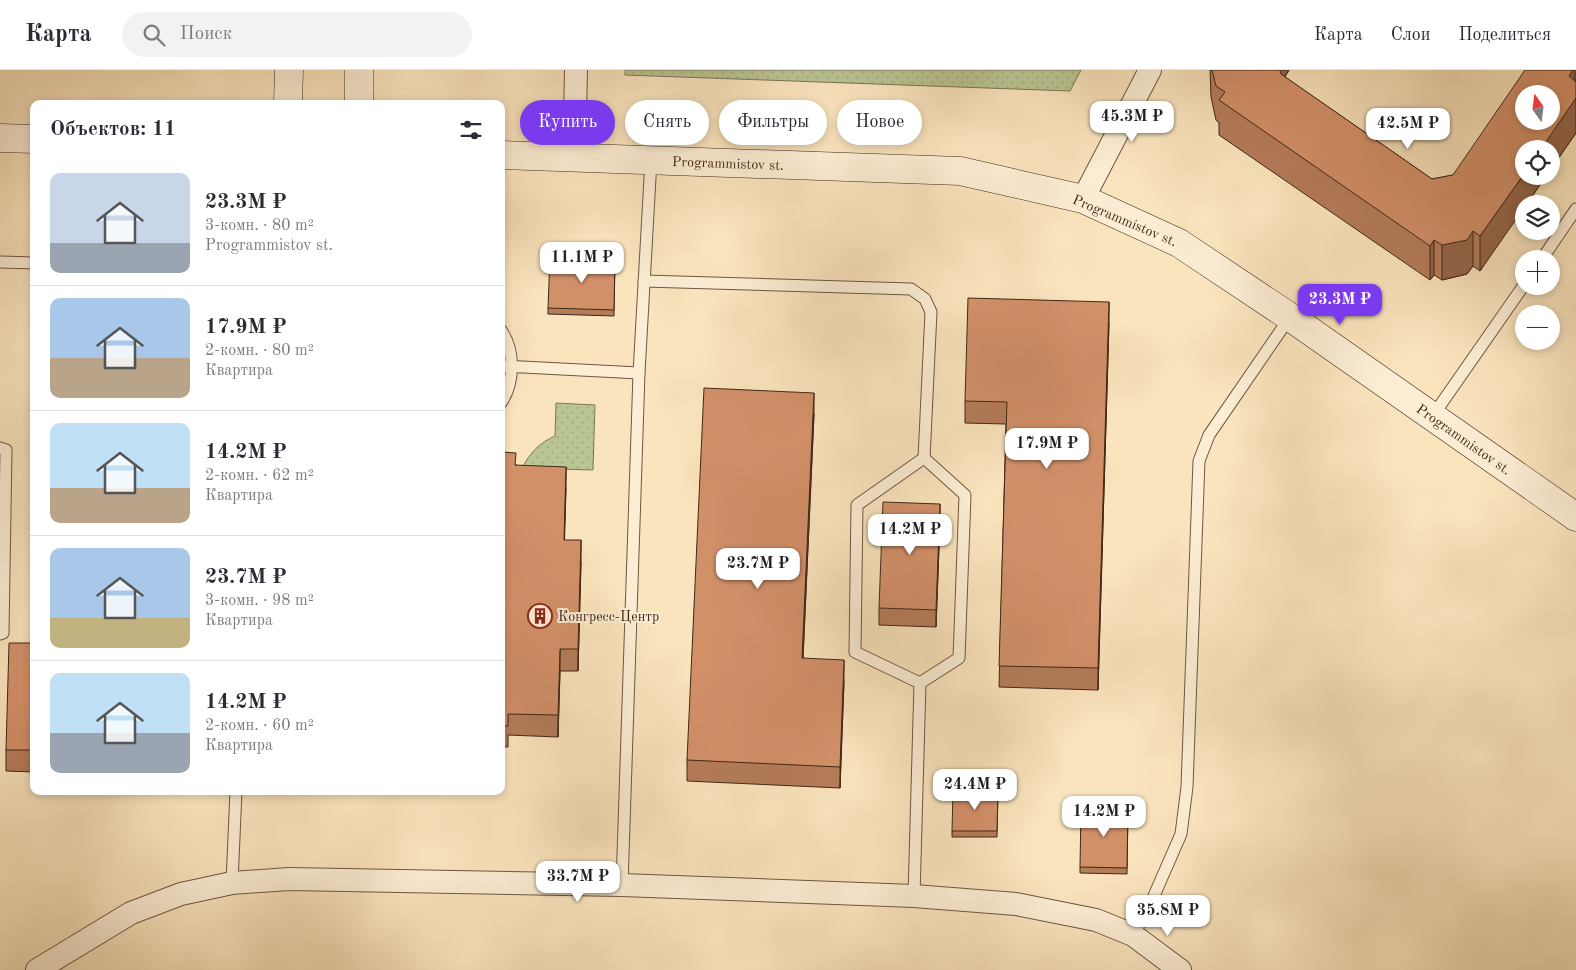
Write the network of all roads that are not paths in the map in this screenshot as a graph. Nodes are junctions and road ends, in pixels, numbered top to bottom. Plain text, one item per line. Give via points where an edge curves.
1 (289, 70) edge
2 (359, 70) edge
3 (576, 70) edge
4 (1150, 70) edge
5 (288, 100) edge
6 (359, 100) edge
7 (0, 138) edge
8 (30, 139) edge
9 (505, 155) edge
10 (574, 157) junction
11 (651, 160) junction
12 (1083, 199) junction
13 (1576, 209) edge
14 (1548, 250) edge
15 (0, 262) edge
16 (30, 263) edge
17 (644, 281) junction
18 (1517, 295) edge
19 (1290, 317) junction
20 (505, 336) edge
21 (507, 366) edge
22 (639, 373) junction
23 (505, 398) edge
24 (1432, 417) junction
25 (0, 448) edge
26 (924, 458) junction
27 (1576, 517) edge
28 (0, 634) edge
29 (920, 683) junction
30 (236, 795) edge
31 (232, 883) junction
32 (622, 885) junction
33 (914, 896) junction
34 (1133, 935) junction
35 (37, 970) edge
36 (1180, 970) edge

1 - 5 street
2 - 6 street
3 - 10 street
4 - 12 street
7 - 8 street
9 - 10 street, Programmistov st.
10 - 11 street, Programmistov st.
11 - 12 street, Programmistov st. via 960,171
11 - 17 lane
12 - 19 street, Programmistov st. via 1180,243
13 - 14 lane
15 - 16 lane
17 - 22 lane
17 - 26 lane via 911,289 925,299 931,312
18 - 24 lane
19 - 24 street, Programmistov st.
19 - 34 lane via 1209,435 1199,461 1186,796 1181,834
20 - 21 lane
21 - 22 lane
21 - 23 lane
22 - 32 lane
24 - 27 street, Programmistov st.
25 - 28 lane via 6,450 4,633
26 - 29 lane via 965,495 960,658
26 - 29 lane via 857,504 855,652
29 - 33 lane
30 - 31 lane
31 - 32 street via 289,879
31 - 35 street via 181,894 131,913
32 - 33 street
33 - 34 street via 1016,904 1096,920
34 - 36 street

